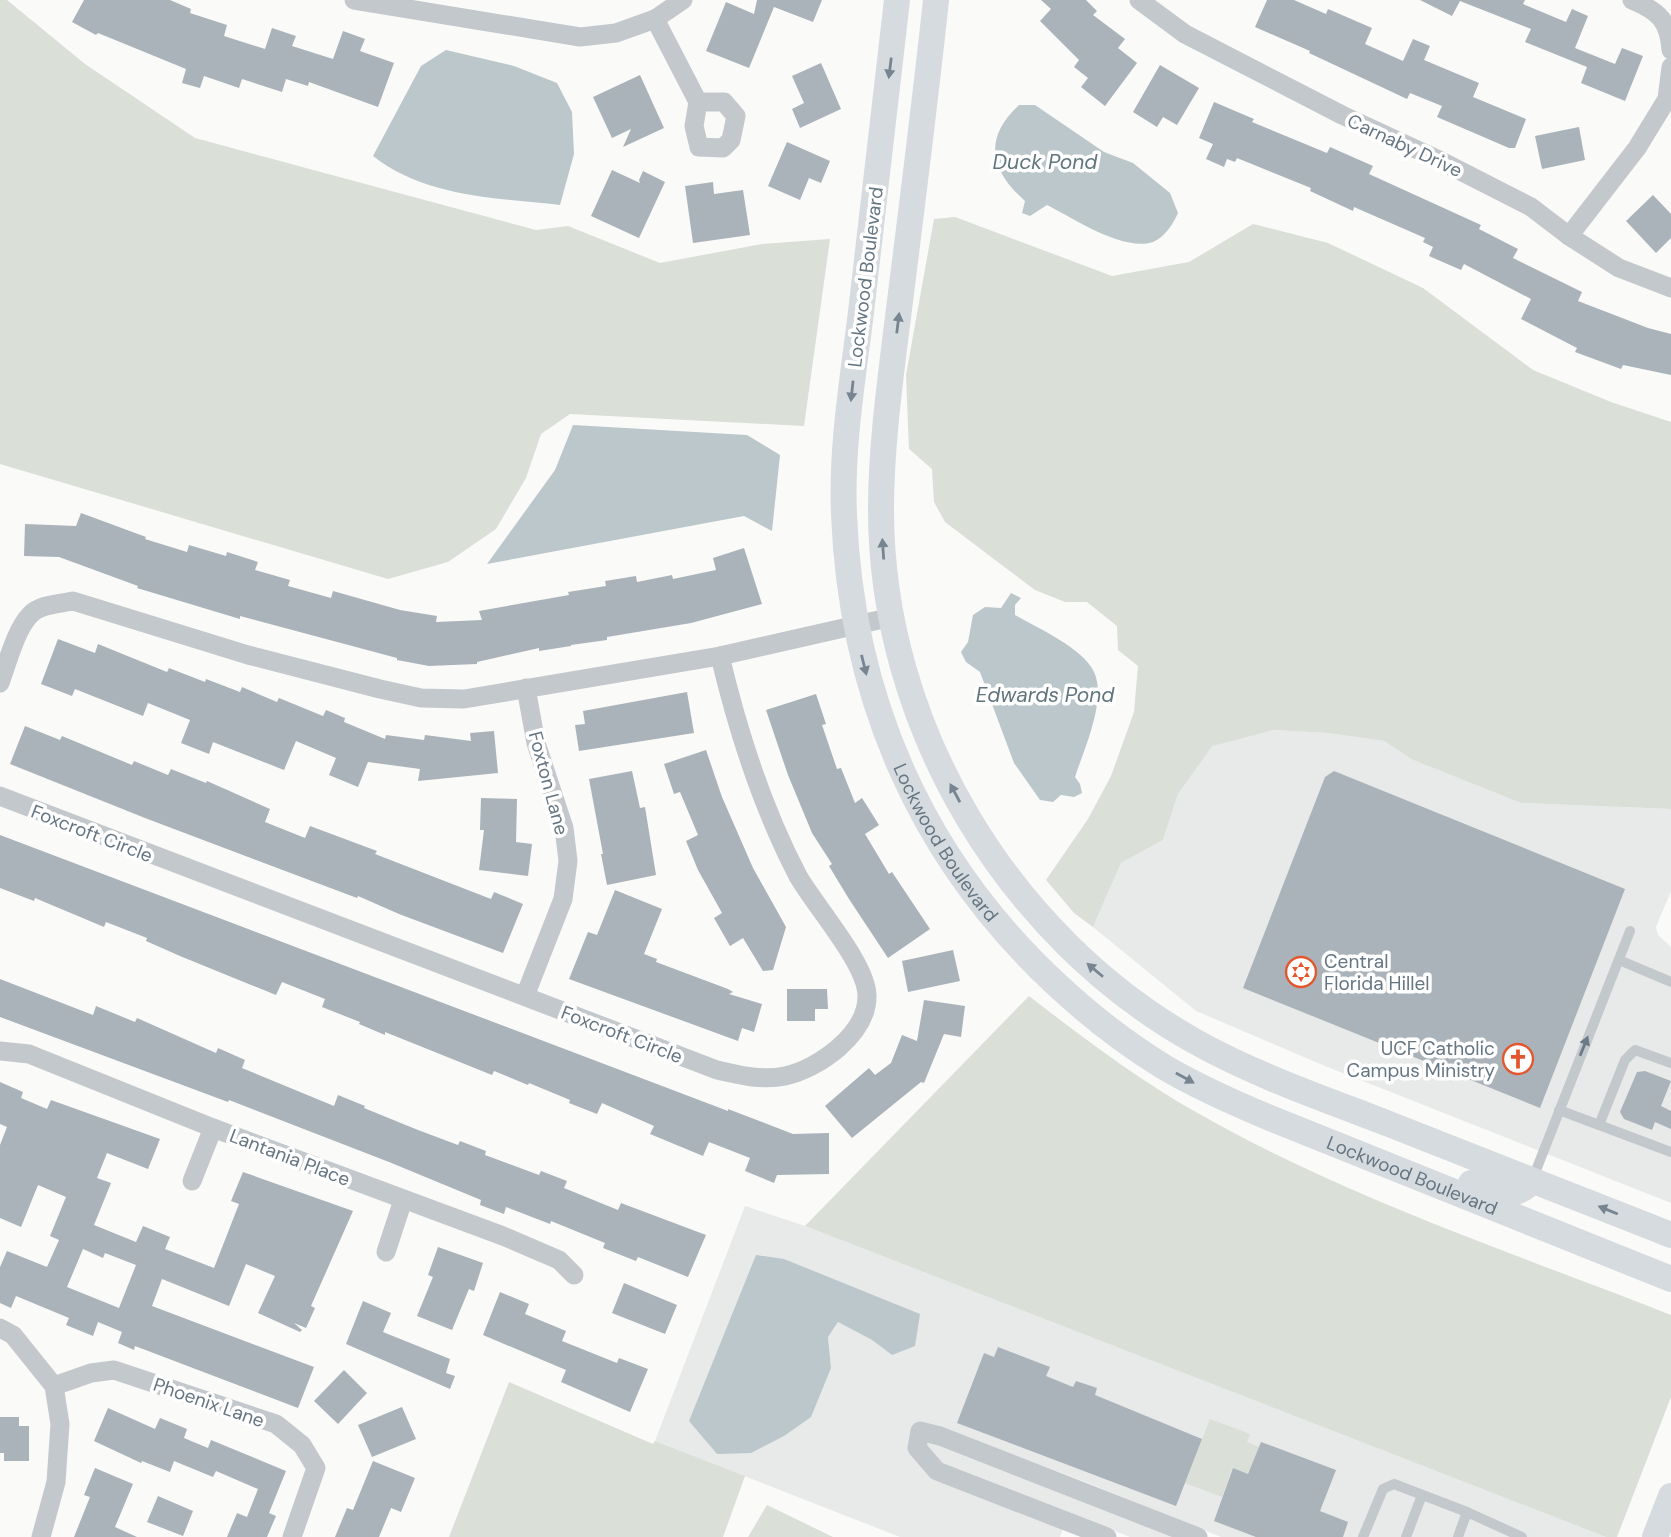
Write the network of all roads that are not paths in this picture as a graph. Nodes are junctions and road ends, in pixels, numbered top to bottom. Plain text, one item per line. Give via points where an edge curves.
1 (354, 0) edge
2 (683, 0) edge
3 (897, 0) edge
4 (936, 0) edge
5 (1139, 0) edge
6 (1632, 0) edge
7 (655, 19) junction
8 (1671, 50) edge
9 (1671, 67) edge
10 (698, 102) dead end
11 (1569, 236) junction
12 (1671, 288) edge
13 (892, 617) junction
14 (855, 626) junction
15 (720, 656) junction
16 (0, 682) edge
17 (526, 688) junction
18 (0, 796) edge
19 (1630, 931) dead end
20 (1619, 960) junction
21 (1671, 982) edge
22 (525, 996) junction
23 (1149, 1012) junction
24 (1127, 1042) junction
25 (0, 1051) edge
26 (1671, 1063) edge
27 (1559, 1110) junction
28 (1599, 1125) junction
29 (214, 1128) junction
30 (1342, 1147) junction
31 (1671, 1152) edge
32 (1386, 1164) junction
33 (1490, 1164) junction
34 (192, 1181) dead end
35 (1532, 1181) junction
36 (403, 1200) junction
37 (1671, 1235) edge
38 (386, 1252) dead end
39 (574, 1275) dead end
40 (1671, 1279) edge
41 (0, 1328) edge
42 (54, 1386) junction
43 (1422, 1495) junction
44 (1671, 1496) edge
45 (1467, 1512) junction
46 (1072, 1531) edge
47 (1518, 1536) edge
48 (41, 1537) edge
49 (292, 1537) edge
50 (1107, 1537) edge
51 (1198, 1537) edge
52 (1363, 1537) edge
53 (1406, 1537) edge
54 (1458, 1537) edge
55 (1655, 1537) edge

1 - 7 street via 580,37 616,33
2 - 7 street
3 -> 14 main road, Lockwood Boulevard via 844,473 847,569
13 -> 4 main road, Lockwood Boulevard via 881,525 882,464
5 - 11 street, Carnaby Drive via 1185,34 1531,207
6 - 8 street via 1656,10 1670,34
7 - 10 street
9 - 11 street via 1667,99 1661,109
11 - 12 street, Carnaby Drive via 1619,268
13 - 14 street
23 -> 13 main road, Lockwood Boulevard via 1087,964 996,862 969,820 927,735
14 - 15 street
14 -> 24 main road, Lockwood Boulevard via 878,715 903,774 969,888 1022,952
15 - 17 street
15 - 22 street, Foxcroft Circle via 746,753 773,822 799,877 858,967 867,995 862,1019 846,1041 817,1065 784,1076 751,1077 717,1070
16 - 17 street via 30,615 73,601 248,655 421,698 464,699
17 - 22 street, Foxton Lane via 536,743 564,828 568,861 563,899
18 - 22 street, Foxcroft Circle
19 - 20 lane
20 - 21 lane
27 -> 20 lane
23 - 24 main road
23 - 33 main road, Lockwood Boulevard via 1224,1057
24 -> 30 main road, Lockwood Boulevard via 1209,1091
25 - 29 street, Lantania Place via 29,1054
26 - 28 lane via 1635,1050 1625,1060
27 - 28 lane
27 - 35 lane
28 - 31 lane
29 - 34 street
29 - 36 street, Lantania Place
30 - 32 main road, Lockwood Boulevard
30 - 33 main road via 1362,1133 1376,1132 1468,1168
32 - 35 main road via 1417,1162 1495,1192 1515,1194
32 - 40 main road, Lockwood Boulevard
33 - 35 main road, Lockwood Boulevard
37 -> 35 main road, Lockwood Boulevard
36 - 38 street
36 - 39 street, Lantania Place via 559,1260
41 - 42 street via 13,1335
42 - 48 street via 60,1424 56,1482
42 - 49 street, Phoenix Lane via 114,1370 276,1424 302,1445 316,1468
43 - 45 lane
43 - 52 lane via 1394,1484 1383,1489
43 - 53 lane
44 - 55 main road
45 - 47 lane
45 - 54 lane
46 - 50 street
46 - 51 street via 937,1471 918,1448 920,1431

